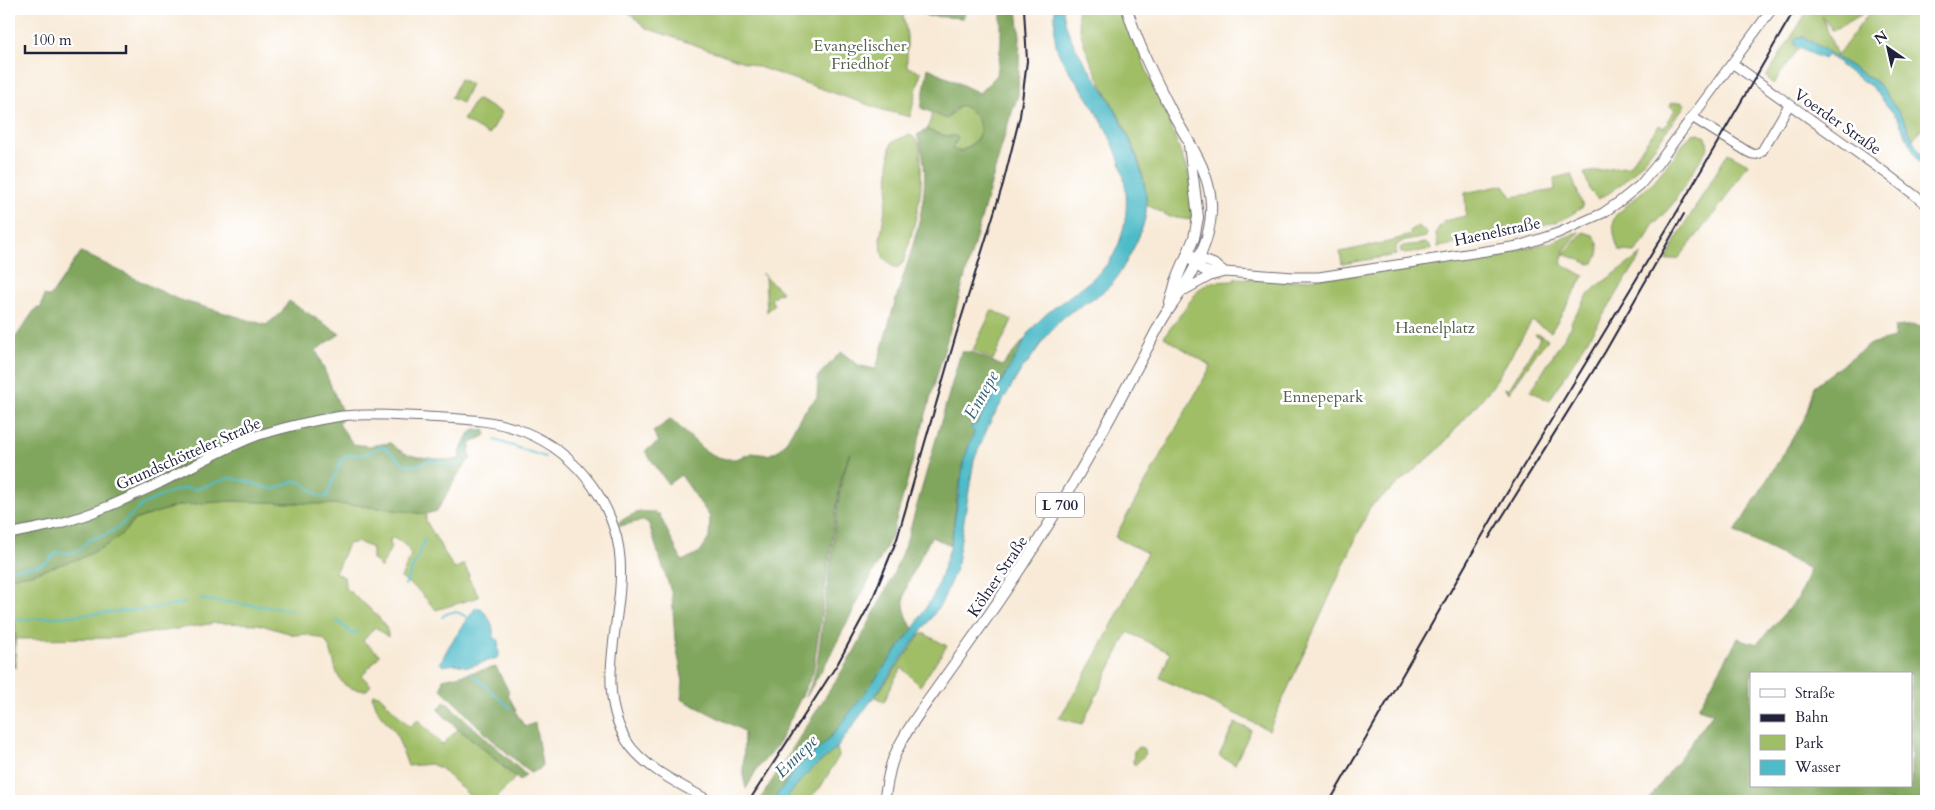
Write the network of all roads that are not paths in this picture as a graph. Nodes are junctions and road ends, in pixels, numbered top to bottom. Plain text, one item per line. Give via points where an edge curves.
1 (1127, 9) edge
2 (1772, 9) edge
3 (1732, 63) junction
4 (1789, 105) junction
5 (1692, 117) junction
6 (1189, 144) junction
7 (1209, 187) junction
8 (1196, 190) junction
9 (1926, 204) edge
10 (1188, 254) junction
11 (1197, 262) junction
12 (1225, 272) junction
13 (1215, 274) junction
14 (1180, 292) junction
15 (1168, 310) junction
16 (9, 534) edge
17 (710, 801) edge
18 (884, 801) edge

1 - 6 main road, L 700 via 1147,62
2 - 3 main road, Haenelstraße
3 - 4 main road, Voerder Straße
3 - 5 main road, Haenelstraße
4 - 5 main road via 1762,151 1753,155
4 - 9 main road, Voerder Straße
5 - 12 main road, Haenelstraße via 1640,185 1619,202 1594,218 1534,241 1318,277
6 - 7 main road, L 700 via 1201,162
6 - 8 main road, L 700
7 - 8 main road
7 - 11 main road, Kölner Straße / L 700 via 1209,229
8 - 10 main road, Kölner Straße / L 700 via 1198,217
10 - 11 main road, Haenelstraße
10 - 15 main road, Kölner Straße / L 700
11 - 12 main road, Haenelstraße via 1214,264
11 - 13 main road, Haenelstraße via 1203,270
11 - 14 main road, Kölner Straße / L 700
12 - 13 main road, Haenelstraße
13 - 14 main road, L 700
14 - 15 main road, Kölner Straße / L 700
15 - 18 main road, Kölner Straße / L 700 via 1056,513 899,746
16 - 17 main road, Grundschötteler Straße via 104,508 257,436 300,424 343,416 378,415 490,420 526,432 574,464 594,488 612,524 620,568 611,696 626,740 665,776

